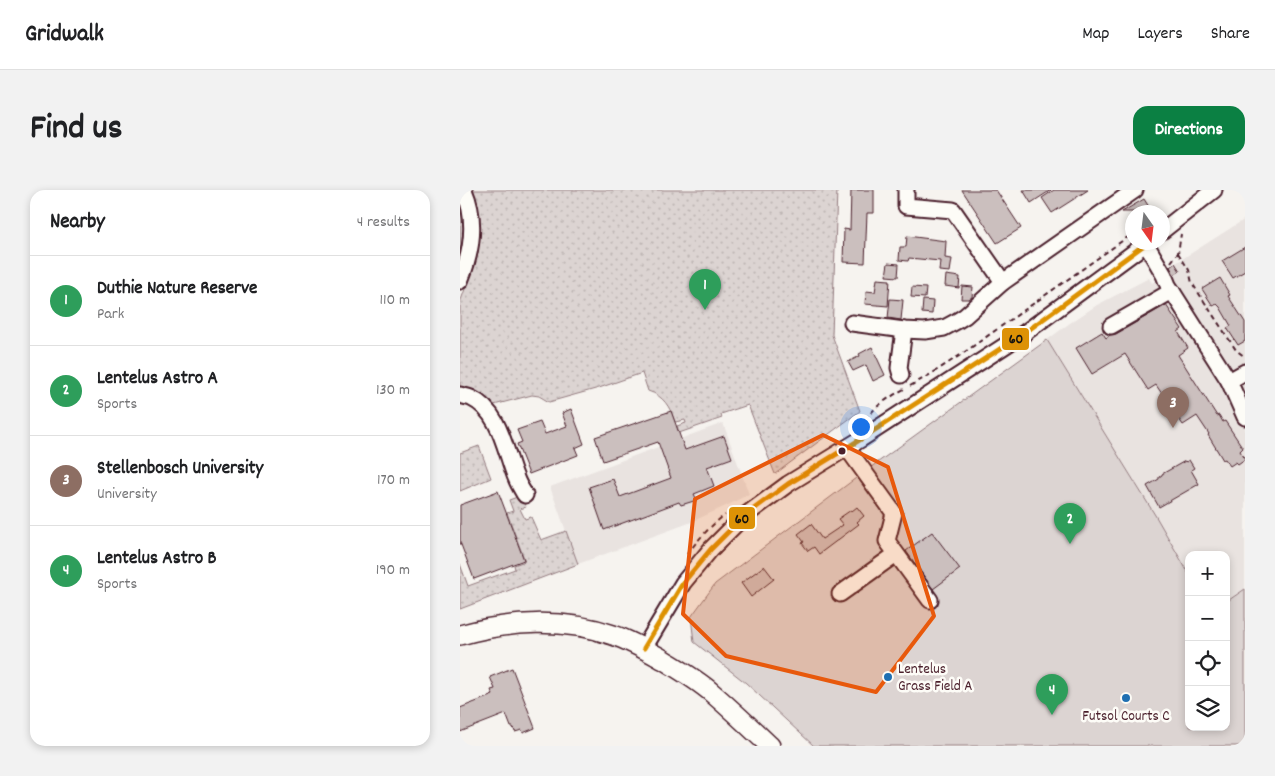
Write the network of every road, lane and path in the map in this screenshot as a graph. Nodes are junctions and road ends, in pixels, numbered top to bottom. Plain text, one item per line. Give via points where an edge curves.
1 (464, 190) edge
2 (906, 190) edge
3 (1135, 190) edge
4 (1214, 190) edge
5 (1170, 225) edge
6 (1180, 229) dead end
7 (1125, 239) edge
8 (1138, 250) edge
9 (1147, 250) edge
10 (1178, 253) junction
11 (1167, 264) dead end
12 (460, 281) edge
13 (1003, 282) junction
14 (1170, 288) junction
15 (852, 323) dead end
16 (1111, 326) dead end
17 (904, 330) junction
18 (1245, 357) edge
19 (1245, 372) edge
20 (901, 375) dead end
21 (1229, 381) junction
22 (460, 395) edge
23 (1245, 417) edge
24 (862, 424) dead end
25 (846, 448) junction
26 (525, 495) dead end
27 (730, 511) dead end
28 (687, 554) dead end
29 (896, 554) junction
30 (840, 594) dead end
31 (930, 600) dead end
32 (460, 635) edge
33 (644, 648) junction
34 (770, 746) edge

1 - 12 street via 472,229 470,253
2 - 13 street via 906,206 953,210
3 - 13 street
4 - 5 street
6 - 10 path
7 - 24 path via 962,354 886,400 871,411
8 - 25 street via 1023,334
9 - 14 street
10 - 11 path
10 - 18 path via 1189,270 1192,283 1236,350
13 - 17 street via 957,322 925,331
14 - 16 street
14 - 21 street
15 - 17 street
17 - 20 street via 898,368
19 - 21 street
21 - 23 street
22 - 26 street via 472,398 497,424
25 - 29 street via 894,513 887,541
25 - 33 street via 743,517 683,583
27 - 28 path via 715,522
29 - 30 street
29 - 31 street
32 - 33 main road via 508,624 536,623 592,629
33 - 34 main road via 710,691

